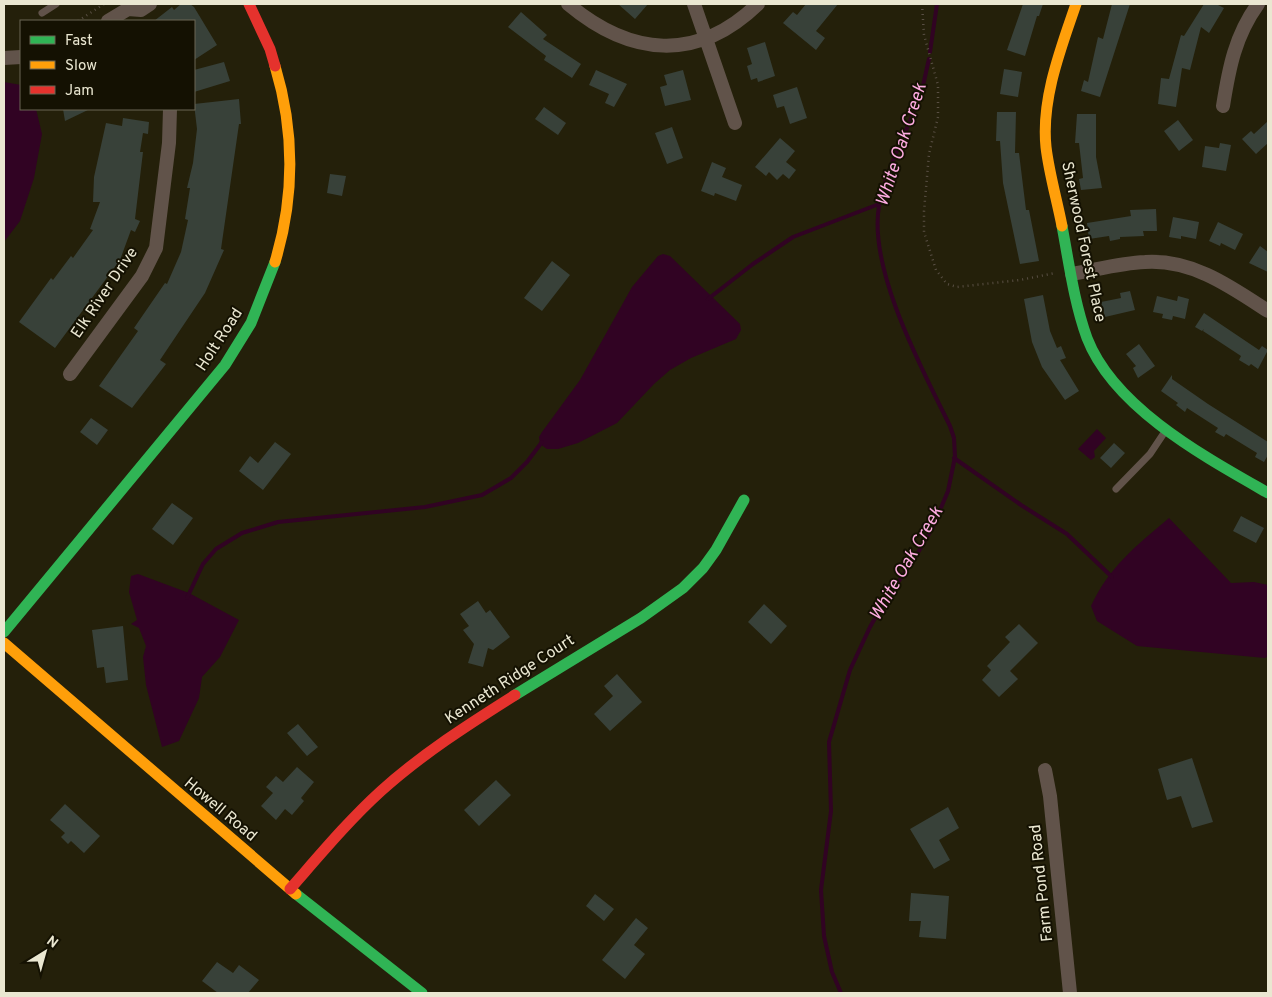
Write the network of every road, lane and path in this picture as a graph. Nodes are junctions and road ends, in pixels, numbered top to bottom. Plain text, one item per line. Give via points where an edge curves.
1 (56, 4) edge
2 (104, 4) edge
3 (150, 4) edge
4 (250, 4) edge
5 (568, 4) edge
6 (694, 4) edge
7 (758, 4) edge
8 (922, 4) edge
9 (1076, 4) edge
10 (1258, 4) edge
11 (104, 5) edge
12 (42, 13) dead end
13 (121, 14) edge
14 (80, 20) edge
15 (705, 38) junction
16 (20, 57) edge
17 (4, 58) edge
18 (1223, 106) dead end
19 (170, 110) edge
20 (735, 123) dead end
21 (1072, 274) junction
22 (1268, 311) edge
23 (70, 374) dead end
24 (1166, 430) junction
25 (1116, 489) dead end
26 (1268, 493) edge
27 (744, 500) dead end
28 (4, 632) edge
29 (4, 643) edge
30 (1045, 770) dead end
31 (290, 889) junction
32 (422, 993) edge
33 (1070, 993) edge

1 - 12 lane
2 - 11 path
3 - 13 street via 141,10
4 - 28 street, Holt Road via 266,37 285,93 292,139 286,228 271,280 254,318 225,366
5 - 15 street via 597,26 637,42 668,46
6 - 15 street
7 - 15 street via 738,21
8 - 21 path via 924,35 938,85 938,117 929,154 924,211 924,232 936,270 947,284 957,287 1063,271
9 - 21 street, Sherwood Forest Place via 1051,78 1045,132
10 - 18 street via 1236,41
11 - 13 street
11 - 14 path
15 - 20 street
16 - 17 street
19 - 23 street, Elk River Drive via 156,248 142,276
21 - 22 street via 1146,262 1183,266 1218,278
21 - 24 street, Sherwood Forest Place via 1079,314 1094,355 1117,389
24 - 25 lane via 1150,454
24 - 26 street, Sherwood Forest Place
27 - 31 street, Kenneth Ridge Court via 709,560 678,591 532,684 388,783
29 - 31 street, Howell Road via 121,747
30 - 33 street, Farm Pond Road
31 - 32 street, Howell Road

